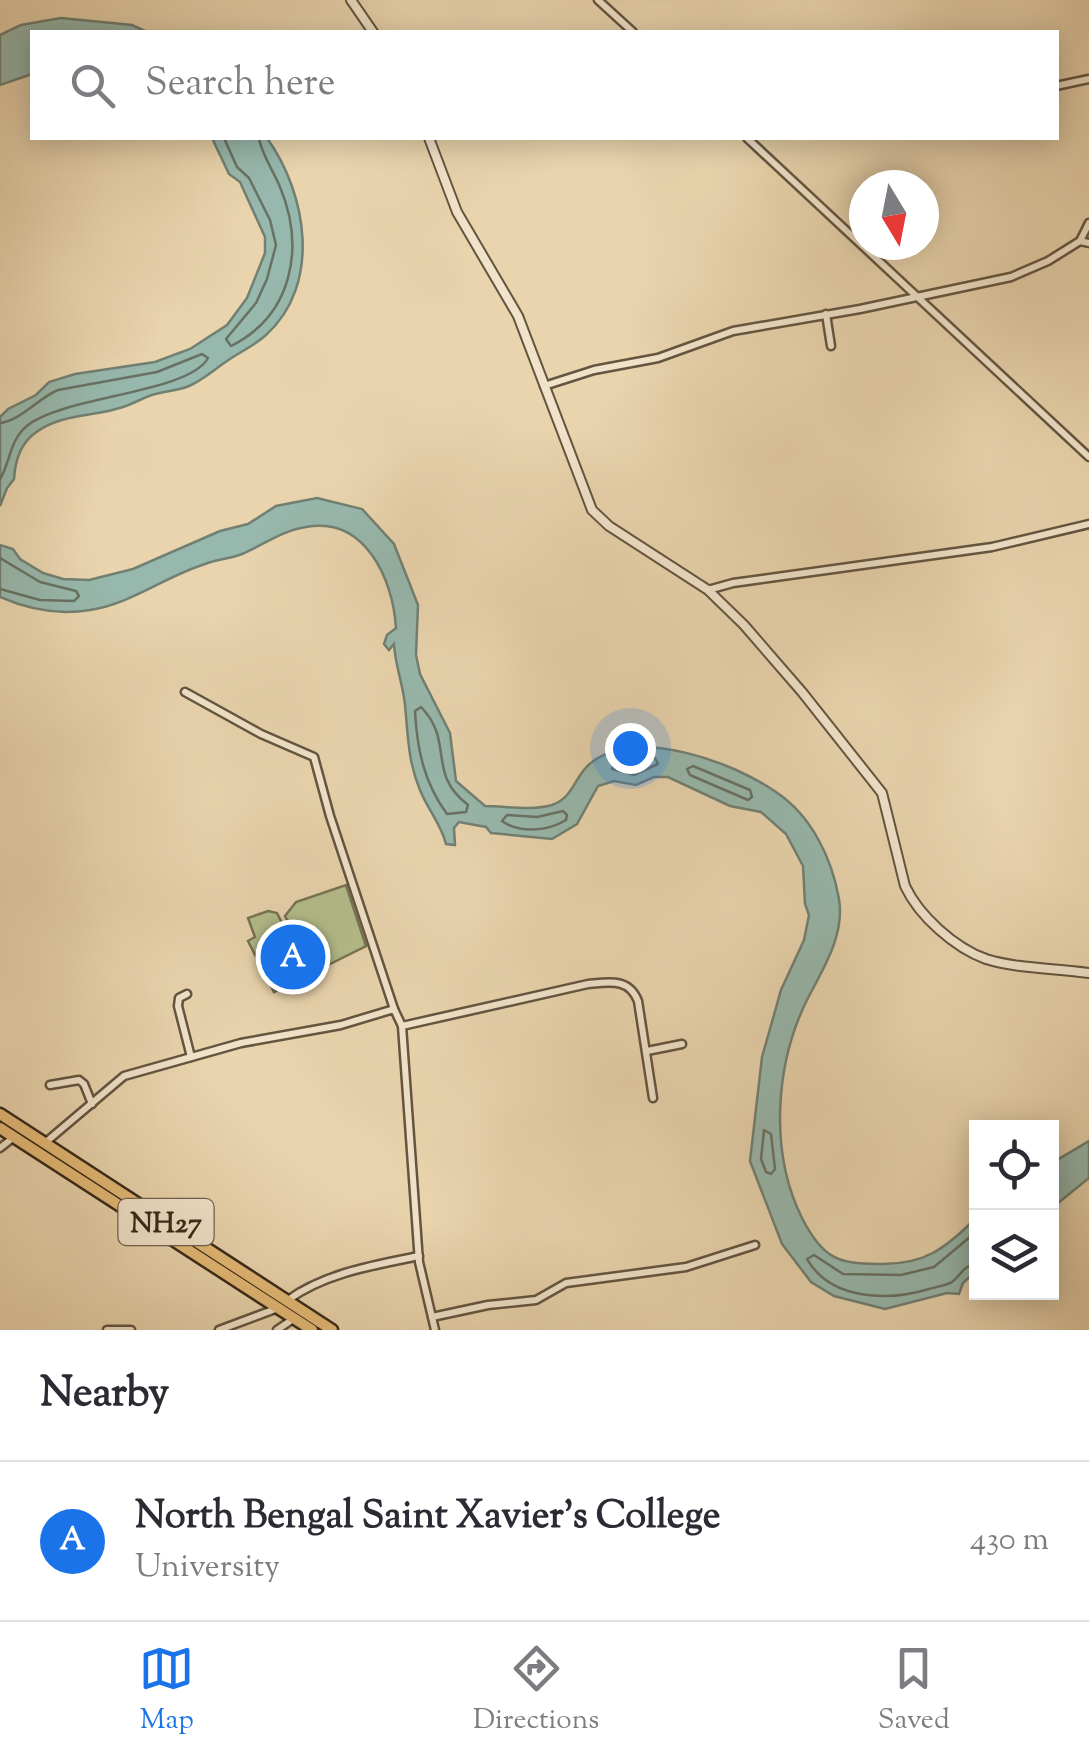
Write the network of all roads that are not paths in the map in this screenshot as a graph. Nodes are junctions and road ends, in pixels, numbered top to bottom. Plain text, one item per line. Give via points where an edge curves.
1 (351, 0) edge
2 (598, 0) edge
3 (372, 30) edge
4 (630, 30) edge
5 (1089, 79) edge
6 (1059, 85) edge
7 (431, 140) edge
8 (748, 140) edge
9 (1089, 224) edge
10 (1084, 242) edge
11 (919, 297) junction
12 (826, 314) junction
13 (831, 346) dead end
14 (544, 386) junction
15 (1089, 457) edge
16 (1089, 524) edge
17 (708, 590) junction
18 (185, 692) dead end
19 (1089, 973) edge
20 (187, 994) dead end
21 (394, 1009) junction
22 (402, 1026) junction
23 (682, 1044) dead end
24 (647, 1051) junction
25 (190, 1057) junction
26 (50, 1085) dead end
27 (654, 1098) dead end
28 (92, 1104) junction
29 (0, 1114) edge
30 (0, 1128) edge
31 (14, 1137) junction
32 (45, 1143) junction
33 (0, 1148) edge
34 (755, 1245) dead end
35 (418, 1256) junction
36 (282, 1304) junction
37 (432, 1317) junction
38 (294, 1318) junction
39 (107, 1330) edge
40 (132, 1330) edge
41 (220, 1330) edge
42 (277, 1330) edge
43 (312, 1330) edge
44 (332, 1330) edge
45 (435, 1330) edge

1 - 3 street
2 - 4 street
5 - 6 street
7 - 14 street via 451,198 508,297
8 - 11 street
9 - 10 street
10 - 11 street via 1010,277
11 - 12 street
11 - 15 street
12 - 13 street
12 - 14 street via 732,331 658,358
14 - 17 street via 596,516
16 - 17 street via 992,547
17 - 19 street via 874,781 905,886 937,927 988,959
18 - 21 street via 314,757
20 - 25 street via 178,1001
21 - 22 street
21 - 25 street
22 - 24 street via 619,982 635,993
22 - 35 street
23 - 24 street
24 - 27 street
25 - 28 street via 124,1076
26 - 28 street via 79,1080
28 - 32 street
29 - 32 highway, NH27
30 - 31 highway, NH27
31 - 33 street
31 - 36 highway, NH27
32 - 36 highway, NH27
34 - 37 street via 686,1266 566,1283 536,1300
35 - 36 street via 314,1284
35 - 37 street
36 - 38 highway, NH27
36 - 41 street
36 - 44 highway, NH27
37 - 45 street
38 - 42 street
38 - 43 highway, NH27
39 - 40 street

